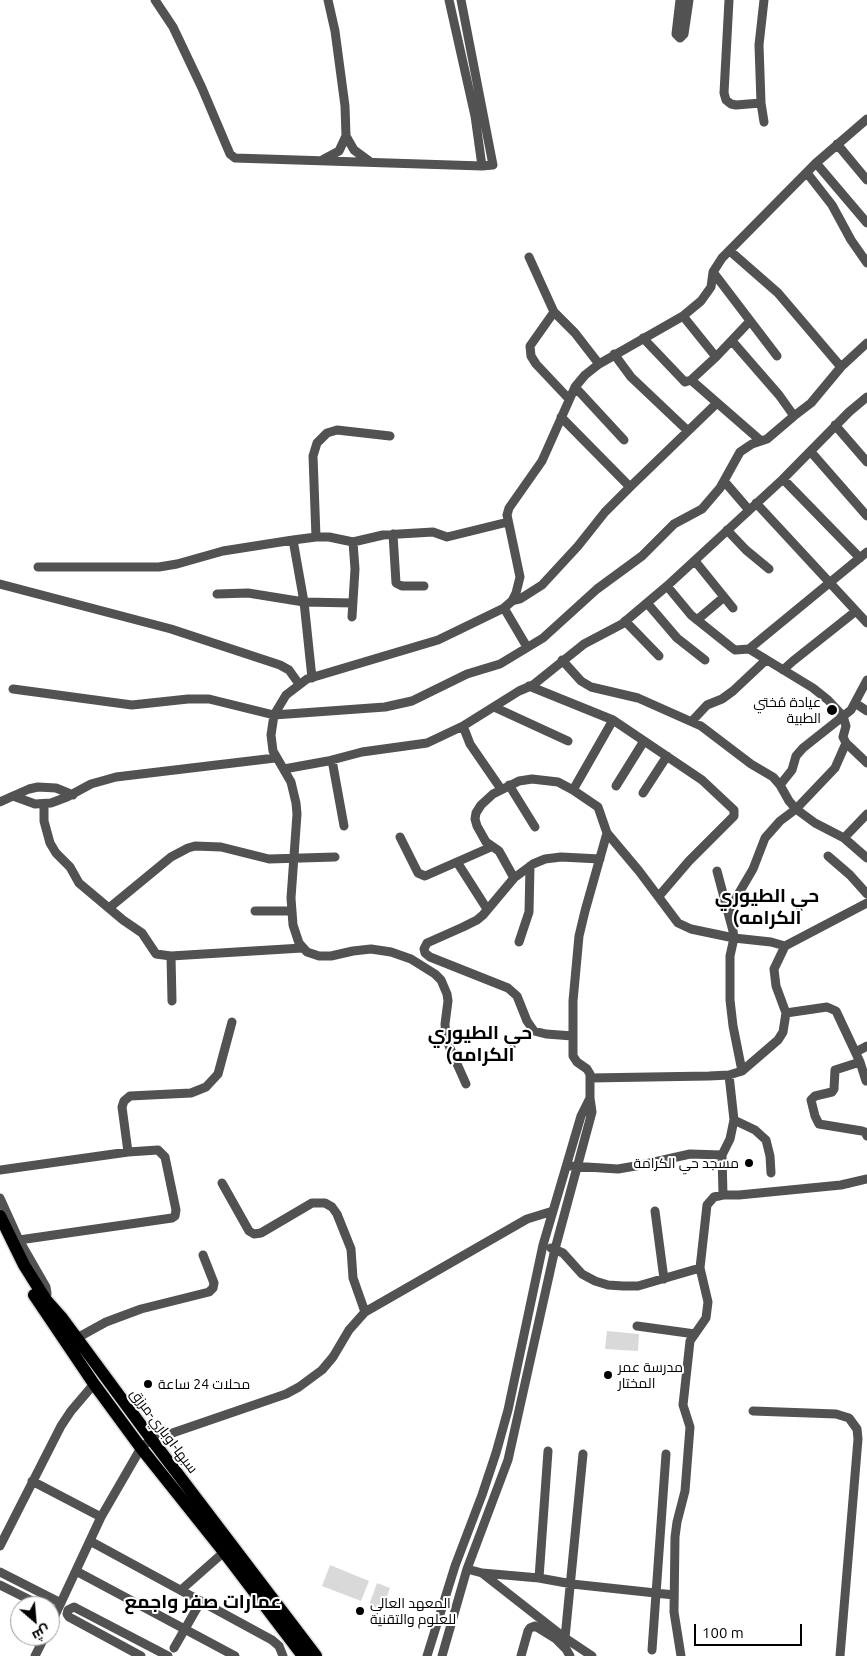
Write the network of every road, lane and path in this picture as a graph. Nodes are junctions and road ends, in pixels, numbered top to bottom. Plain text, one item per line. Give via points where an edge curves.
1 (155, 0) edge
2 (328, 0) edge
3 (450, 0) edge
4 (462, 0) edge
5 (680, 0) edge
6 (689, 0) edge
7 (729, 0) edge
8 (764, 0) edge
9 (761, 103) junction
10 (867, 119) edge
11 (764, 122) dead end
12 (346, 136) junction
13 (837, 144) junction
14 (320, 161) junction
15 (369, 161) junction
16 (816, 163) junction
17 (482, 166) junction
18 (807, 173) junction
19 (867, 180) edge
20 (867, 223) edge
21 (730, 251) junction
22 (529, 257) dead end
23 (867, 263) edge
24 (713, 272) junction
25 (554, 312) junction
26 (683, 316) junction
27 (750, 321) junction
28 (642, 338) junction
29 (732, 340) junction
30 (867, 343) edge
31 (614, 354) junction
32 (777, 356) dead end
33 (716, 357) junction
34 (599, 364) junction
35 (841, 367) junction
36 (691, 380) junction
37 (575, 387) junction
38 (568, 399) junction
39 (865, 402) edge
40 (718, 403) junction
41 (794, 416) junction
42 (561, 417) junction
43 (835, 425) junction
44 (688, 431) junction
45 (390, 436) dead end
46 (624, 440) dead end
47 (761, 441) junction
48 (811, 452) junction
49 (867, 462) edge
50 (784, 478) junction
51 (724, 481) junction
52 (630, 487) junction
53 (756, 503) junction
54 (749, 510) junction
55 (867, 516) edge
56 (508, 522) junction
57 (727, 530) junction
58 (393, 534) junction
59 (316, 537) junction
60 (293, 540) junction
61 (353, 542) junction
62 (864, 555) edge
63 (695, 561) junction
64 (38, 567) dead end
65 (769, 569) dead end
66 (831, 582) junction
67 (0, 584) edge
68 (424, 586) dead end
69 (667, 586) junction
70 (217, 594) dead end
71 (724, 597) junction
72 (512, 601) junction
73 (304, 602) junction
74 (353, 603) junction
75 (647, 603) junction
76 (504, 608) junction
77 (733, 608) dead end
78 (856, 611) junction
79 (352, 617) dead end
80 (697, 620) junction
81 (625, 621) junction
82 (867, 623) edge
83 (527, 647) junction
84 (749, 650) junction
85 (659, 656) dead end
86 (562, 660) junction
87 (705, 660) dead end
88 (766, 660) junction
89 (784, 670) junction
90 (312, 678) junction
91 (867, 680) edge
92 (299, 684) junction
93 (529, 686) junction
94 (13, 689) dead end
95 (855, 703) junction
96 (494, 707) junction
97 (867, 711) edge
98 (274, 715) junction
99 (843, 716) junction
100 (613, 720) junction
101 (692, 721) junction
102 (463, 726) junction
103 (568, 741) dead end
104 (644, 741) junction
105 (846, 743) junction
106 (667, 756) junction
107 (275, 758) junction
108 (332, 760) junction
109 (867, 763) edge
110 (284, 769) junction
111 (780, 785) junction
112 (616, 786) dead end
113 (505, 787) junction
114 (573, 790) junction
115 (643, 793) dead end
116 (72, 795) junction
117 (13, 796) junction
118 (0, 802) edge
119 (44, 804) junction
120 (796, 809) junction
121 (867, 814) edge
122 (344, 826) dead end
123 (535, 826) dead end
124 (606, 833) junction
125 (400, 837) dead end
126 (844, 838) junction
127 (491, 847) junction
128 (828, 856) dead end
129 (335, 857) dead end
130 (600, 858) junction
131 (867, 858) edge
132 (294, 859) junction
133 (457, 862) junction
134 (530, 866) junction
135 (717, 871) dead end
136 (514, 878) junction
137 (867, 894) edge
138 (659, 896) junction
139 (867, 903) edge
140 (109, 908) junction
141 (486, 908) junction
142 (729, 910) junction
143 (255, 911) dead end
144 (292, 911) junction
145 (734, 938) junction
146 (519, 942) dead end
147 (786, 946) junction
148 (302, 948) junction
149 (171, 956) junction
150 (172, 1001) dead end
151 (786, 1013) junction
152 (232, 1022) dead end
153 (573, 1036) junction
154 (867, 1046) edge
155 (856, 1052) junction
156 (860, 1062) junction
157 (742, 1071) junction
158 (729, 1075) junction
159 (590, 1078) junction
160 (866, 1081) edge
161 (466, 1084) dead end
162 (590, 1098) junction
163 (734, 1120) junction
164 (867, 1136) edge
165 (128, 1152) junction
166 (722, 1154) junction
167 (566, 1166) junction
168 (577, 1166) junction
169 (0, 1170) edge
170 (771, 1173) dead end
171 (867, 1179) edge
172 (222, 1183) dead end
173 (723, 1195) junction
174 (0, 1198) edge
175 (553, 1211) junction
176 (655, 1211) dead end
177 (0, 1216) edge
178 (0, 1234) edge
179 (19, 1240) junction
180 (543, 1245) junction
181 (555, 1249) junction
182 (203, 1255) dead end
183 (700, 1268) junction
184 (664, 1279) junction
185 (46, 1300) junction
186 (365, 1312) junction
187 (637, 1326) dead end
188 (695, 1334) junction
189 (77, 1338) junction
190 (94, 1384) junction
191 (753, 1411) dead end
192 (152, 1440) junction
193 (141, 1448) junction
194 (548, 1451) dead end
195 (583, 1454) dead end
196 (666, 1454) dead end
197 (32, 1481) junction
198 (662, 1514) junction
199 (678, 1514) junction
200 (101, 1517) junction
201 (90, 1541) junction
202 (0, 1546) edge
203 (224, 1552) junction
204 (467, 1570) junction
205 (76, 1571) junction
206 (0, 1572) edge
207 (482, 1573) junction
208 (539, 1578) junction
209 (572, 1584) junction
210 (0, 1585) edge
211 (181, 1590) junction
212 (657, 1594) junction
213 (674, 1595) junction
214 (22, 1596) edge
215 (201, 1601) junction
216 (61, 1603) joint
217 (442, 1606) junction
218 (455, 1610) junction
219 (184, 1630) junction
220 (565, 1638) junction
221 (174, 1648) dead end
222 (652, 1650) dead end
223 (141, 1656) edge
224 (168, 1656) edge
225 (235, 1656) edge
226 (283, 1656) edge
227 (303, 1656) edge
228 (316, 1656) edge
229 (427, 1656) edge
230 (442, 1656) edge
231 (521, 1656) edge
232 (570, 1656) edge
233 (592, 1656) edge
234 (681, 1656) edge
235 (840, 1656) edge

1 - 14 street via 173,27 230,154 235,158
2 - 12 street via 345,106
3 - 17 street via 475,116
4 - 17 street via 493,165
5 - 6 street via 676,34 680,38 684,34
7 - 9 street via 726,100 736,105
8 - 9 street via 759,45
9 - 11 street
10 - 13 street
12 - 14 street via 339,151
12 - 15 street via 354,150
13 - 16 street
13 - 19 street
14 - 15 street
15 - 17 street
16 - 18 street
16 - 20 street
18 - 21 street
18 - 23 street via 832,205
21 - 24 street
21 - 35 street via 768,282
22 - 25 street
24 - 26 street via 708,293
24 - 27 street
25 - 34 street
25 - 38 street via 530,346 531,356
26 - 28 street
26 - 33 street
27 - 29 street
27 - 32 street
28 - 31 street
28 - 36 street via 683,380
29 - 33 street
29 - 41 street
30 - 35 street
31 - 34 street
31 - 44 street via 631,377
33 - 36 street
34 - 37 street
35 - 41 street via 814,400
36 - 40 street
37 - 38 street
37 - 46 street
38 - 42 street
39 - 43 street
40 - 44 street
40 - 47 street
41 - 47 street
42 - 52 street
42 - 56 street via 542,461 509,508
43 - 48 street
43 - 49 street
44 - 52 street
45 - 59 street via 337,430 327,433 317,443 313,456
47 - 51 street via 740,452
48 - 50 street
48 - 55 street
50 - 53 street
50 - 62 street
51 - 54 street
51 - 83 street via 702,509 674,524 642,556 597,589 543,638
52 - 72 street via 542,585
53 - 54 street
53 - 66 street
54 - 57 street
56 - 58 street via 446,537 433,532
56 - 72 street via 520,577
57 - 63 street
57 - 65 street
58 - 61 street
58 - 68 street via 396,583
59 - 60 street
59 - 61 street
60 - 64 street via 223,551 159,567
60 - 73 street
61 - 74 street
62 - 66 street
63 - 69 street
63 - 71 street
66 - 78 street
66 - 84 street
67 - 92 street via 171,629 280,665
69 - 75 street
69 - 80 street
70 - 73 street via 248,593
71 - 77 street
71 - 80 street
72 - 76 street
73 - 74 street
73 - 90 street
74 - 79 street
75 - 81 street
75 - 87 street via 682,643
76 - 83 street
76 - 90 street via 421,647
78 - 82 street
78 - 89 street
80 - 84 street via 735,650
81 - 85 street
81 - 86 street
83 - 98 street via 500,664 467,674 398,705
84 - 88 street
86 - 93 street
86 - 101 street via 590,686 638,698
88 - 89 street
88 - 101 street via 742,684 707,706
89 - 99 street via 813,688
90 - 92 street
91 - 95 street
92 - 98 street via 286,695
93 - 96 street
93 - 100 street
94 - 98 street via 132,704 209,699
95 - 97 street
95 - 99 street
96 - 102 street
96 - 103 street
98 - 107 street via 271,741
99 - 105 street
99 - 111 street via 803,748
100 - 104 street
100 - 114 street
101 - 111 street
102 - 108 street via 427,743 362,752
102 - 113 street via 470,744
104 - 106 street
104 - 112 street
105 - 109 street
105 - 120 street via 834,768
106 - 115 street
106 - 138 street via 702,780 735,813
107 - 110 street
107 - 116 street via 116,777 91,784
108 - 110 street
108 - 122 street
110 - 132 street via 296,803
111 - 120 street
113 - 114 street via 519,781 544,780 558,782
113 - 123 street
113 - 127 street via 486,800 476,813 477,826
114 - 124 street via 598,808
116 - 117 street via 56,788 38,787
116 - 119 street
117 - 118 street
117 - 119 street
119 - 140 street via 45,826 54,850 79,883
120 - 126 street via 815,824
120 - 142 street via 765,838 754,869
121 - 126 street
124 - 130 street
124 - 138 street
125 - 133 street via 421,875 429,875
126 - 131 street
127 - 133 street
127 - 136 street via 499,851
128 - 137 street
129 - 132 street
130 - 134 street via 561,857 545,859
130 - 153 street via 579,936
132 - 140 street via 262,858 212,846 188,848 171,857
132 - 144 street
133 - 141 street
134 - 136 street
134 - 146 street via 530,912
135 - 142 street
136 - 141 street
138 - 145 street via 672,917 684,927
139 - 147 street
140 - 149 street via 142,933 156,954
141 - 153 street via 470,924 427,943 425,953 508,988 517,996 534,1030
142 - 145 street
143 - 144 street
144 - 148 street via 294,931
145 - 147 street
145 - 157 street via 730,956 730,1000
147 - 151 street via 774,969 776,986
148 - 149 street
148 - 161 street via 325,956 371,949 391,952 411,959 435,974 447,994 446,1039
149 - 150 street
151 - 155 street via 832,1008 840,1017
151 - 157 street via 783,1032 778,1040
152 - 165 street via 220,1069 206,1087 191,1093 125,1099 122,1107
153 - 159 street via 574,1059 587,1069
154 - 155 street
155 - 156 street
156 - 160 street
156 - 164 street via 835,1070 834,1090 811,1100 819,1124 862,1131
157 - 158 street
158 - 159 street
158 - 163 street
159 - 162 street
162 - 167 street
162 - 168 street via 592,1112
163 - 166 street via 730,1140
163 - 170 street via 755,1130 766,1140
165 - 169 street
165 - 179 street via 155,1150 164,1155 176,1210 174,1216
166 - 168 street via 690,1154 618,1169
166 - 173 street
167 - 168 street
167 - 175 street
168 - 181 street
171 - 173 street via 841,1185
172 - 186 street via 249,1231 254,1234 312,1203 320,1202 332,1207 351,1249 353,1278
173 - 183 street via 714,1197 707,1205
174 - 179 street
175 - 180 street
175 - 186 street via 527,1219
176 - 184 street
177 - 185 highway, سبها-اوباري-مرزق via 24,1266
178 - 190 highway, سبها-اوباري-مرزق via 28,1286
179 - 185 street via 46,1287
180 - 181 street
180 - 217 street via 496,1453
181 - 184 street via 563,1253 582,1274 608,1285 638,1286
181 - 204 street via 510,1452
182 - 189 street via 214,1283 209,1292 132,1312
183 - 184 street
183 - 188 street via 708,1302 706,1318
185 - 189 highway, سبها-اوباري-مرزق
186 - 192 street via 322,1370 299,1387
187 - 188 street
188 - 199 street via 690,1341 683,1402 690,1427 685,1491
189 - 192 highway, سبها-اوباري-مرزق
190 - 193 highway, سبها-اوباري-مرزق
190 - 197 street via 64,1421
191 - 235 street via 836,1414 849,1418 857,1429
192 - 193 street
192 - 228 highway, سبها-اوباري-مرزق
193 - 200 street
193 - 203 highway, سبها-اوباري-مرزق
194 - 208 street
195 - 209 street
196 - 198 street
197 - 200 street
197 - 202 street
198 - 199 street
198 - 212 street
199 - 213 street via 674,1537
200 - 201 street
201 - 205 street
201 - 211 street
203 - 211 street
203 - 227 highway, سبها-اوباري-مرزق
204 - 207 street
204 - 218 street
205 - 216 street
205 - 219 street
206 - 216 street
207 - 208 street
207 - 220 street
208 - 209 street
209 - 212 street
209 - 220 street
210 - 214 street
211 - 215 street
212 - 213 street
212 - 222 street
213 - 234 street via 674,1620
215 - 219 street
215 - 226 street via 272,1640
217 - 218 street
217 - 229 street
218 - 230 street
219 - 221 street
219 - 225 street
220 - 233 street
223 - 224 street via 69,1617 68,1610 74,1606
231 - 232 street via 529,1629 535,1626 556,1638

